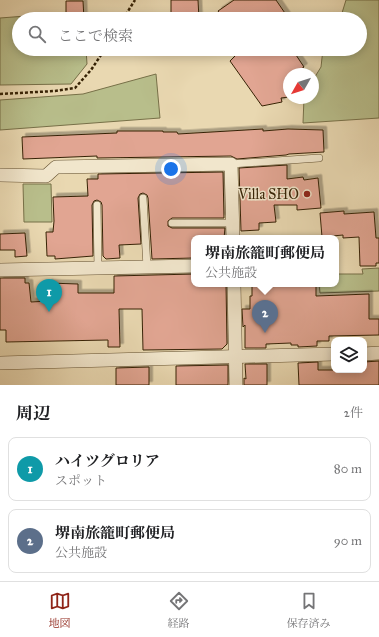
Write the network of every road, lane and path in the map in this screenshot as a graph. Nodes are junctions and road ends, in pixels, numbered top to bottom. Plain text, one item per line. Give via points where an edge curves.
1 (135, 0) edge
2 (127, 12) edge
3 (100, 56) edge
4 (0, 94) edge
5 (319, 158) dead end
6 (232, 164) junction
7 (0, 175) edge
8 (143, 198) dead end
9 (97, 205) dead end
10 (172, 223) dead end
11 (232, 223) junction
12 (233, 235) edge
13 (191, 266) edge
14 (147, 267) junction
15 (98, 268) junction
16 (0, 270) edge
17 (234, 287) edge
18 (379, 353) edge
19 (331, 354) edge
20 (367, 354) edge
21 (235, 356) junction
22 (0, 363) edge
23 (236, 385) edge

1 - 2 path
3 - 4 path via 75,88
5 - 6 lane
6 - 7 street via 56,166 46,176
6 - 11 street
8 - 14 lane
9 - 15 lane
10 - 11 lane
11 - 12 street
13 - 14 street
14 - 15 street
15 - 16 street
17 - 21 street
18 - 20 street
19 - 21 street
21 - 22 street
21 - 23 street

